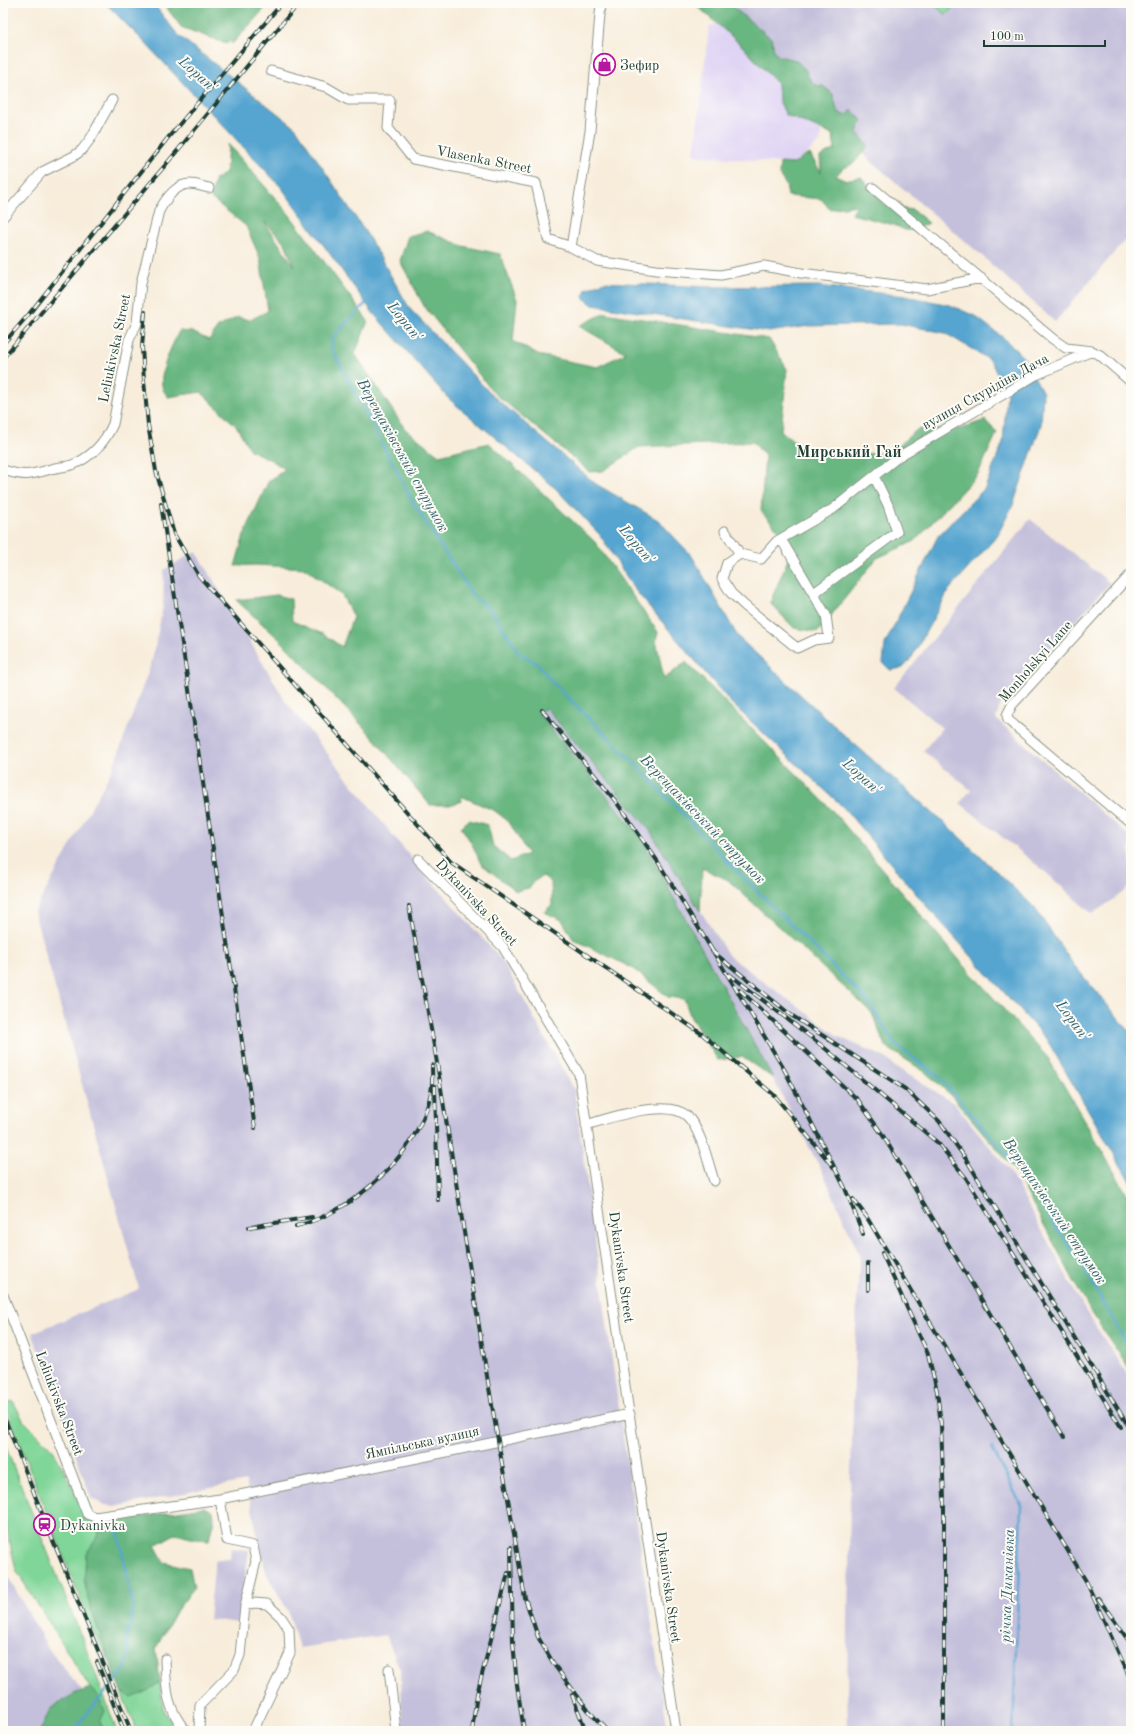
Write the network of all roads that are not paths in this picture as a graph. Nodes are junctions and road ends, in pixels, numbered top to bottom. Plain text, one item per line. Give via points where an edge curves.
1 (601, 3) edge
2 (271, 71) dead end
3 (112, 100) dead end
4 (209, 188) dead end
5 (873, 188) dead end
6 (3, 218) edge
7 (571, 247) junction
8 (981, 278) junction
9 (1092, 352) junction
10 (1131, 382) edge
11 (3, 470) edge
12 (874, 476) junction
13 (725, 531) dead end
14 (781, 539) junction
15 (740, 554) junction
16 (1131, 574) edge
17 (814, 593) junction
18 (1131, 824) edge
19 (418, 859) dead end
20 (586, 1125) junction
21 (714, 1181) dead end
22 (3, 1295) edge
23 (630, 1414) junction
24 (220, 1499) junction
25 (95, 1517) joint
26 (245, 1606) junction
27 (165, 1659) dead end
28 (389, 1669) dead end
29 (186, 1731) edge
30 (199, 1731) edge
31 (253, 1731) edge
32 (396, 1731) edge
33 (676, 1731) edge

1 - 7 street via 590,131
2 - 7 street, Vlasenka Street via 326,88 348,100 390,100 388,128 413,159 536,183 548,239
3 - 6 street via 82,150 42,172
4 - 11 street, Leliukivska Street via 188,184 179,188 170,194 159,211 142,284 137,323 129,340 113,424 108,436 88,456 73,464 29,476
5 - 8 street
7 - 8 street via 597,261 677,272 721,275 764,266 927,289
8 - 9 street via 1066,348
9 - 10 street via 1100,355
9 - 12 street, вулиця Скурідіна Дача via 1036,375 988,402 898,457
12 - 14 street, вулиця Скурідіна Дача via 833,509
12 - 17 street via 897,532
13 - 15 street
14 - 15 street, вулиця Скурідіна Дача via 761,559
14 - 17 street
15 - 17 street via 727,563 722,579 731,593 745,606 797,648 814,640 829,638 826,615
16 - 18 street, Monholskyi Lane via 1012,705 1007,715 1008,720
19 - 20 street, Dykanivska Street via 503,947 579,1074
20 - 21 street via 619,1115 674,1109 686,1115 696,1128
20 - 23 street, Dykanivska Street
22 - 25 street, Leliukivska Street via 87,1514
23 - 24 street, Ямпільська вулиця
23 - 33 street, Dykanivska Street
24 - 25 street, Ямпільська вулиця
24 - 26 street via 228,1540 253,1546 256,1561
26 - 30 street via 240,1655 234,1670 200,1705
26 - 31 street via 253,1603 267,1604 289,1629 290,1653
27 - 29 street via 167,1696 178,1722
28 - 32 street

